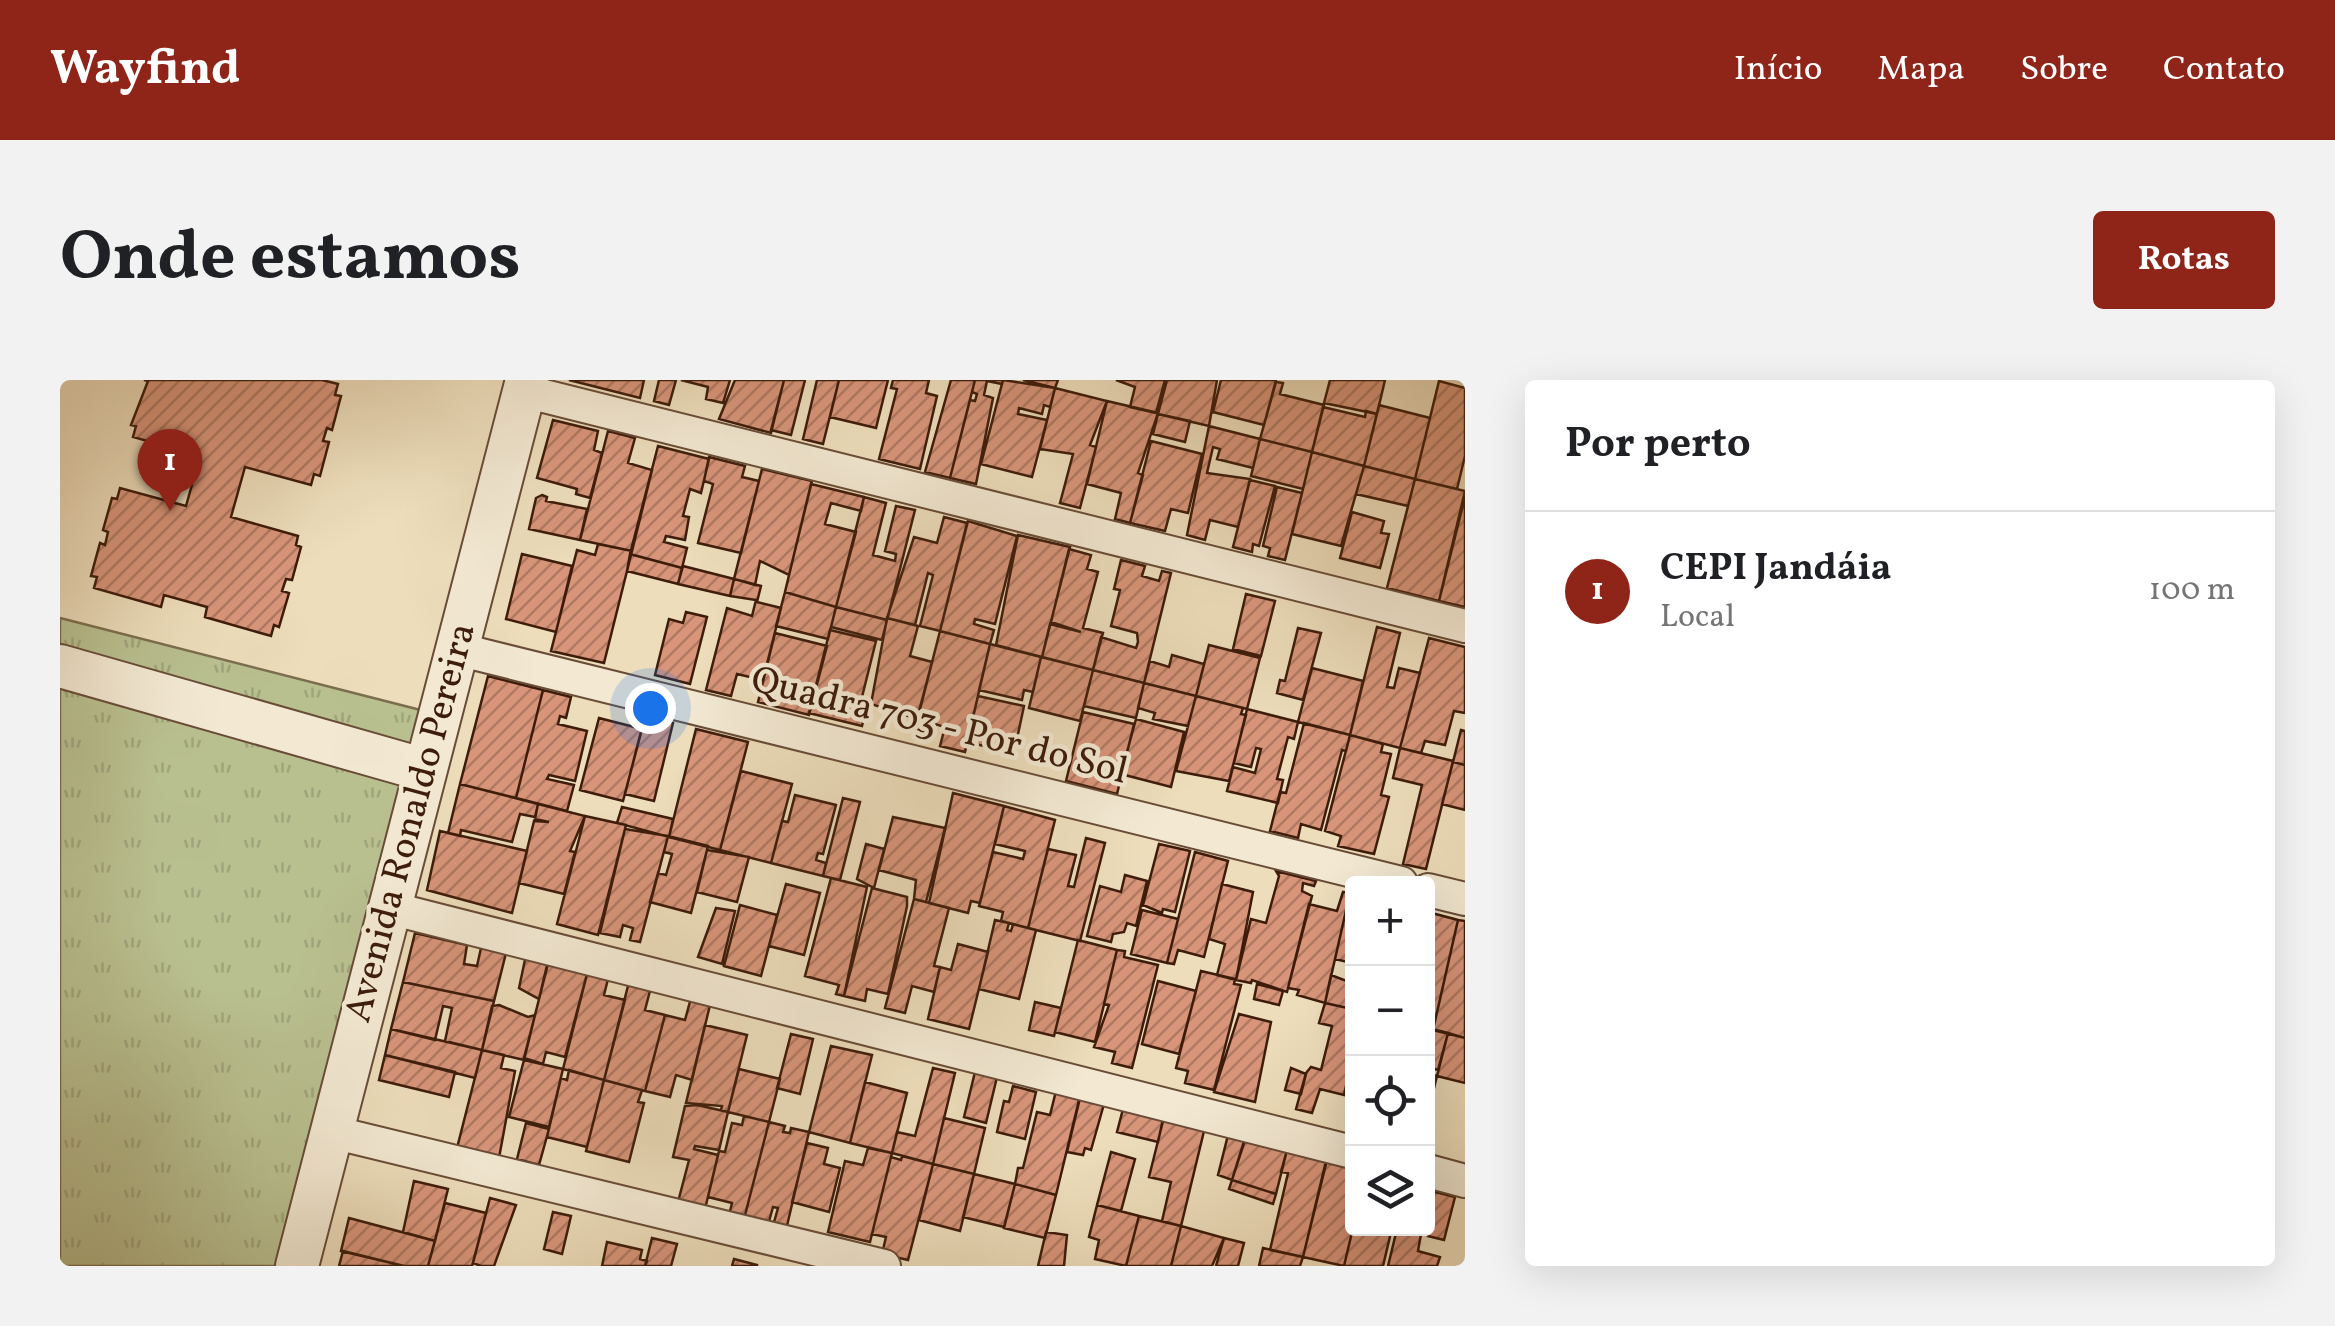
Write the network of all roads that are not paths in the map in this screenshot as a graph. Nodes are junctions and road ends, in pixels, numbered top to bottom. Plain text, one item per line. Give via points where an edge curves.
1 (526, 385) edge
2 (1465, 626) edge
3 (458, 649) junction
4 (60, 666) edge
5 (425, 770) junction
6 (1369, 876) edge
7 (1435, 892) edge
8 (1465, 899) edge
9 (390, 908) junction
10 (332, 1132) junction
11 (1345, 1150) edge
12 (1435, 1174) edge
13 (1465, 1181) edge
14 (297, 1266) edge
15 (884, 1266) edge

1 - 2 street
1 - 3 street, Avenida Ronaldo Pereira
3 - 5 street, Avenida Ronaldo Pereira
3 - 6 street, Quadra 703 - Por do Sol
4 - 5 street
5 - 9 street, Avenida Ronaldo Pereira
7 - 8 street
9 - 10 street, Avenida Ronaldo Pereira
9 - 11 street
10 - 14 street, Avenida Ronaldo Pereira
10 - 15 street
12 - 13 street

